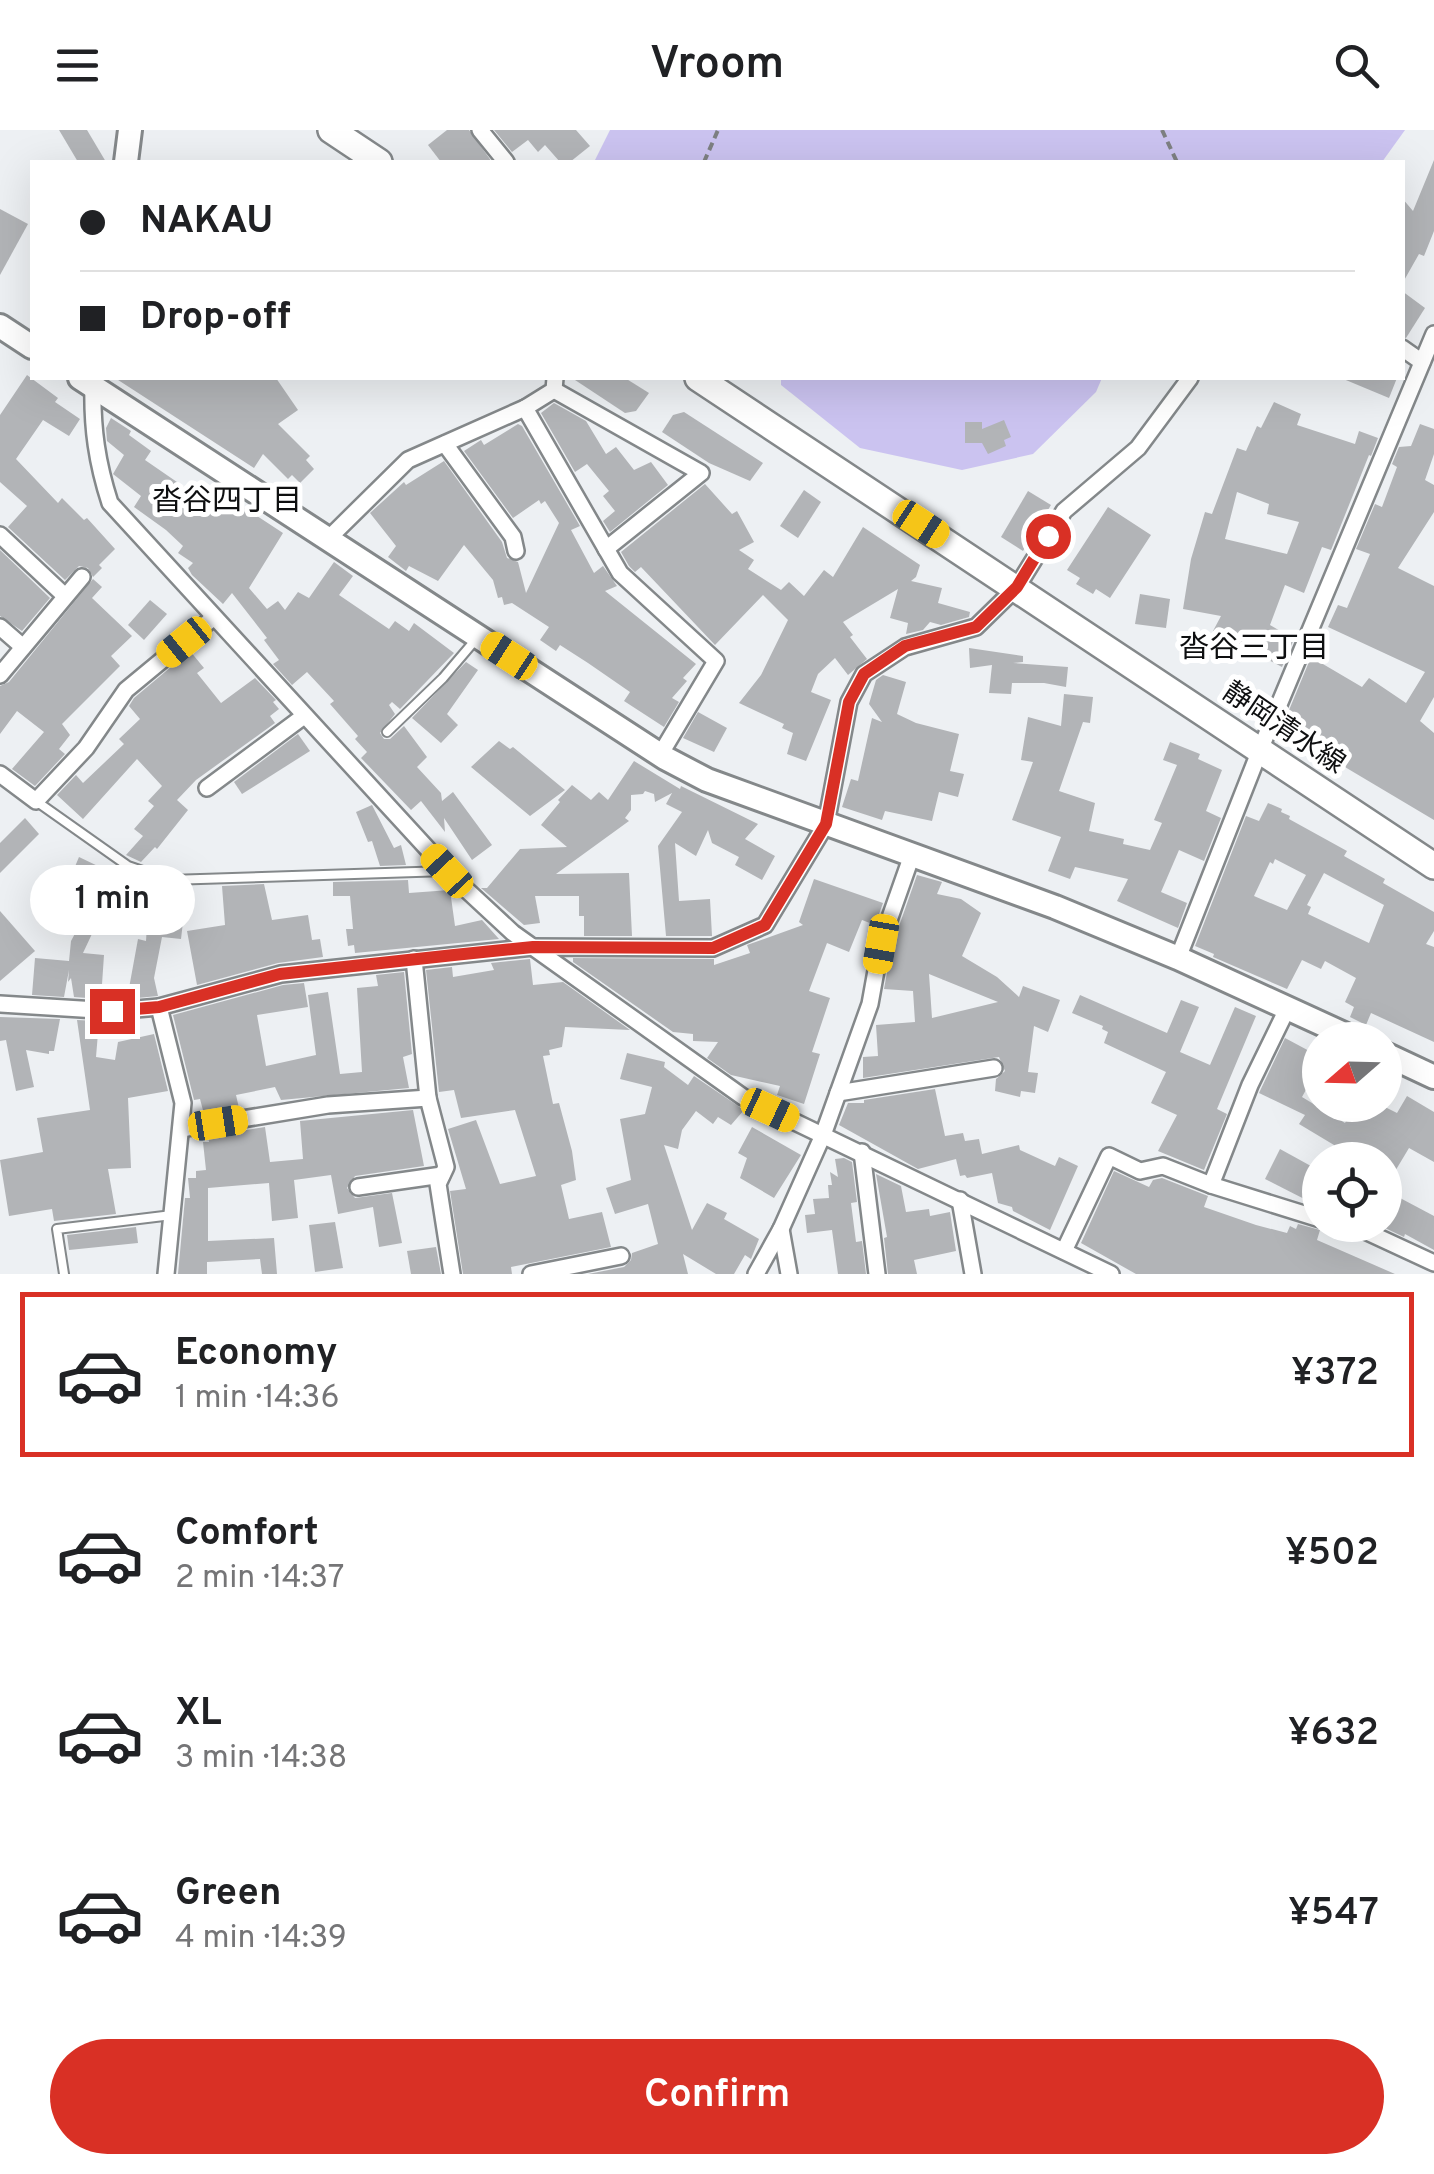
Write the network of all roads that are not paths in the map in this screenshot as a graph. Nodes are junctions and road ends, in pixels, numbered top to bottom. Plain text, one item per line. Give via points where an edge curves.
1 (130, 130) edge
2 (332, 130) edge
3 (480, 130) edge
4 (126, 160) edge
5 (376, 160) edge
6 (504, 160) edge
7 (0, 326) edge
8 (1434, 334) edge
9 (30, 346) edge
10 (1405, 350) edge
11 (1422, 362) junction
12 (89, 380) edge
13 (701, 380) edge
14 (1189, 380) edge
15 (554, 384) edge
16 (524, 408) junction
17 (444, 444) junction
18 (0, 536) edge
19 (328, 539) junction
20 (606, 549) junction
21 (516, 552) dead end
22 (82, 577) dead end
23 (1017, 587) junction
24 (66, 596) junction
25 (213, 618) junction
26 (0, 628) edge
27 (478, 637) junction
28 (24, 647) junction
29 (0, 675) edge
30 (304, 716) junction
31 (386, 732) dead end
32 (1260, 750) junction
33 (660, 754) junction
34 (0, 774) edge
35 (207, 788) dead end
36 (36, 802) junction
37 (826, 824) junction
38 (912, 855) junction
39 (1434, 866) edge
40 (447, 871) junction
41 (533, 947) junction
42 (1178, 958) junction
43 (414, 960) junction
44 (0, 1004) edge
45 (159, 1007) junction
46 (1288, 1007) junction
47 (1319, 1022) edge
48 (1402, 1062) edge
49 (994, 1068) dead end
50 (1434, 1077) edge
51 (838, 1093) junction
52 (428, 1098) junction
53 (180, 1129) junction
54 (823, 1135) junction
55 (862, 1152) junction
56 (442, 1175) junction
57 (1211, 1185) junction
58 (358, 1187) dead end
59 (960, 1200) junction
60 (1302, 1213) edge
61 (172, 1216) junction
62 (781, 1229) junction
63 (1389, 1242) edge
64 (1064, 1251) junction
65 (621, 1256) dead end
66 (1434, 1263) edge
67 (64, 1274) edge
68 (166, 1274) edge
69 (452, 1274) edge
70 (531, 1274) edge
71 (756, 1274) edge
72 (788, 1274) edge
73 (877, 1274) edge
74 (973, 1274) edge
75 (1111, 1274) edge

1 - 4 street
2 - 5 main road
3 - 6 street
7 - 9 street
8 - 11 street
10 - 11 street
11 - 32 street
12 - 19 street
12 - 25 street via 98,466 110,503
13 - 23 main road, 静岡清水線
14 - 23 street via 1138,448 1064,511
15 - 16 street
15 - 20 street via 701,473
16 - 17 street
16 - 20 street
17 - 19 street via 408,460
17 - 21 street via 514,537
18 - 24 street
19 - 27 street
20 - 33 street via 620,573 716,661
22 - 24 street
23 - 32 main road, 静岡清水線
23 - 37 street via 976,627 905,646 864,674 849,702
24 - 28 street
25 - 30 street
25 - 36 street via 126,690 86,748
26 - 28 street
27 - 31 lane
27 - 33 street
28 - 29 street
30 - 35 street
30 - 40 street
32 - 39 main road, 静岡清水線
32 - 42 street
33 - 37 street via 707,780
34 - 36 street
36 - 40 lane via 128,866 169,880
37 - 38 street
37 - 41 street via 765,925 713,948
38 - 42 street
38 - 51 street
40 - 41 street
41 - 43 street
41 - 54 street via 743,1097
42 - 46 street
43 - 45 street via 280,974
43 - 52 street
44 - 45 street
45 - 53 street via 183,1102
46 - 47 street
46 - 57 street
48 - 50 street
49 - 51 street
51 - 54 street
52 - 53 street via 328,1105
52 - 56 street via 446,1168
53 - 61 street
54 - 55 street
54 - 62 street
55 - 59 street
55 - 73 street
56 - 58 street
56 - 69 street
57 - 60 street
57 - 64 street via 1163,1166 1140,1171 1109,1156
59 - 64 street
59 - 74 street
61 - 67 lane via 57,1230
61 - 68 street
62 - 71 street
62 - 72 street
63 - 66 street
64 - 75 street
65 - 70 street

